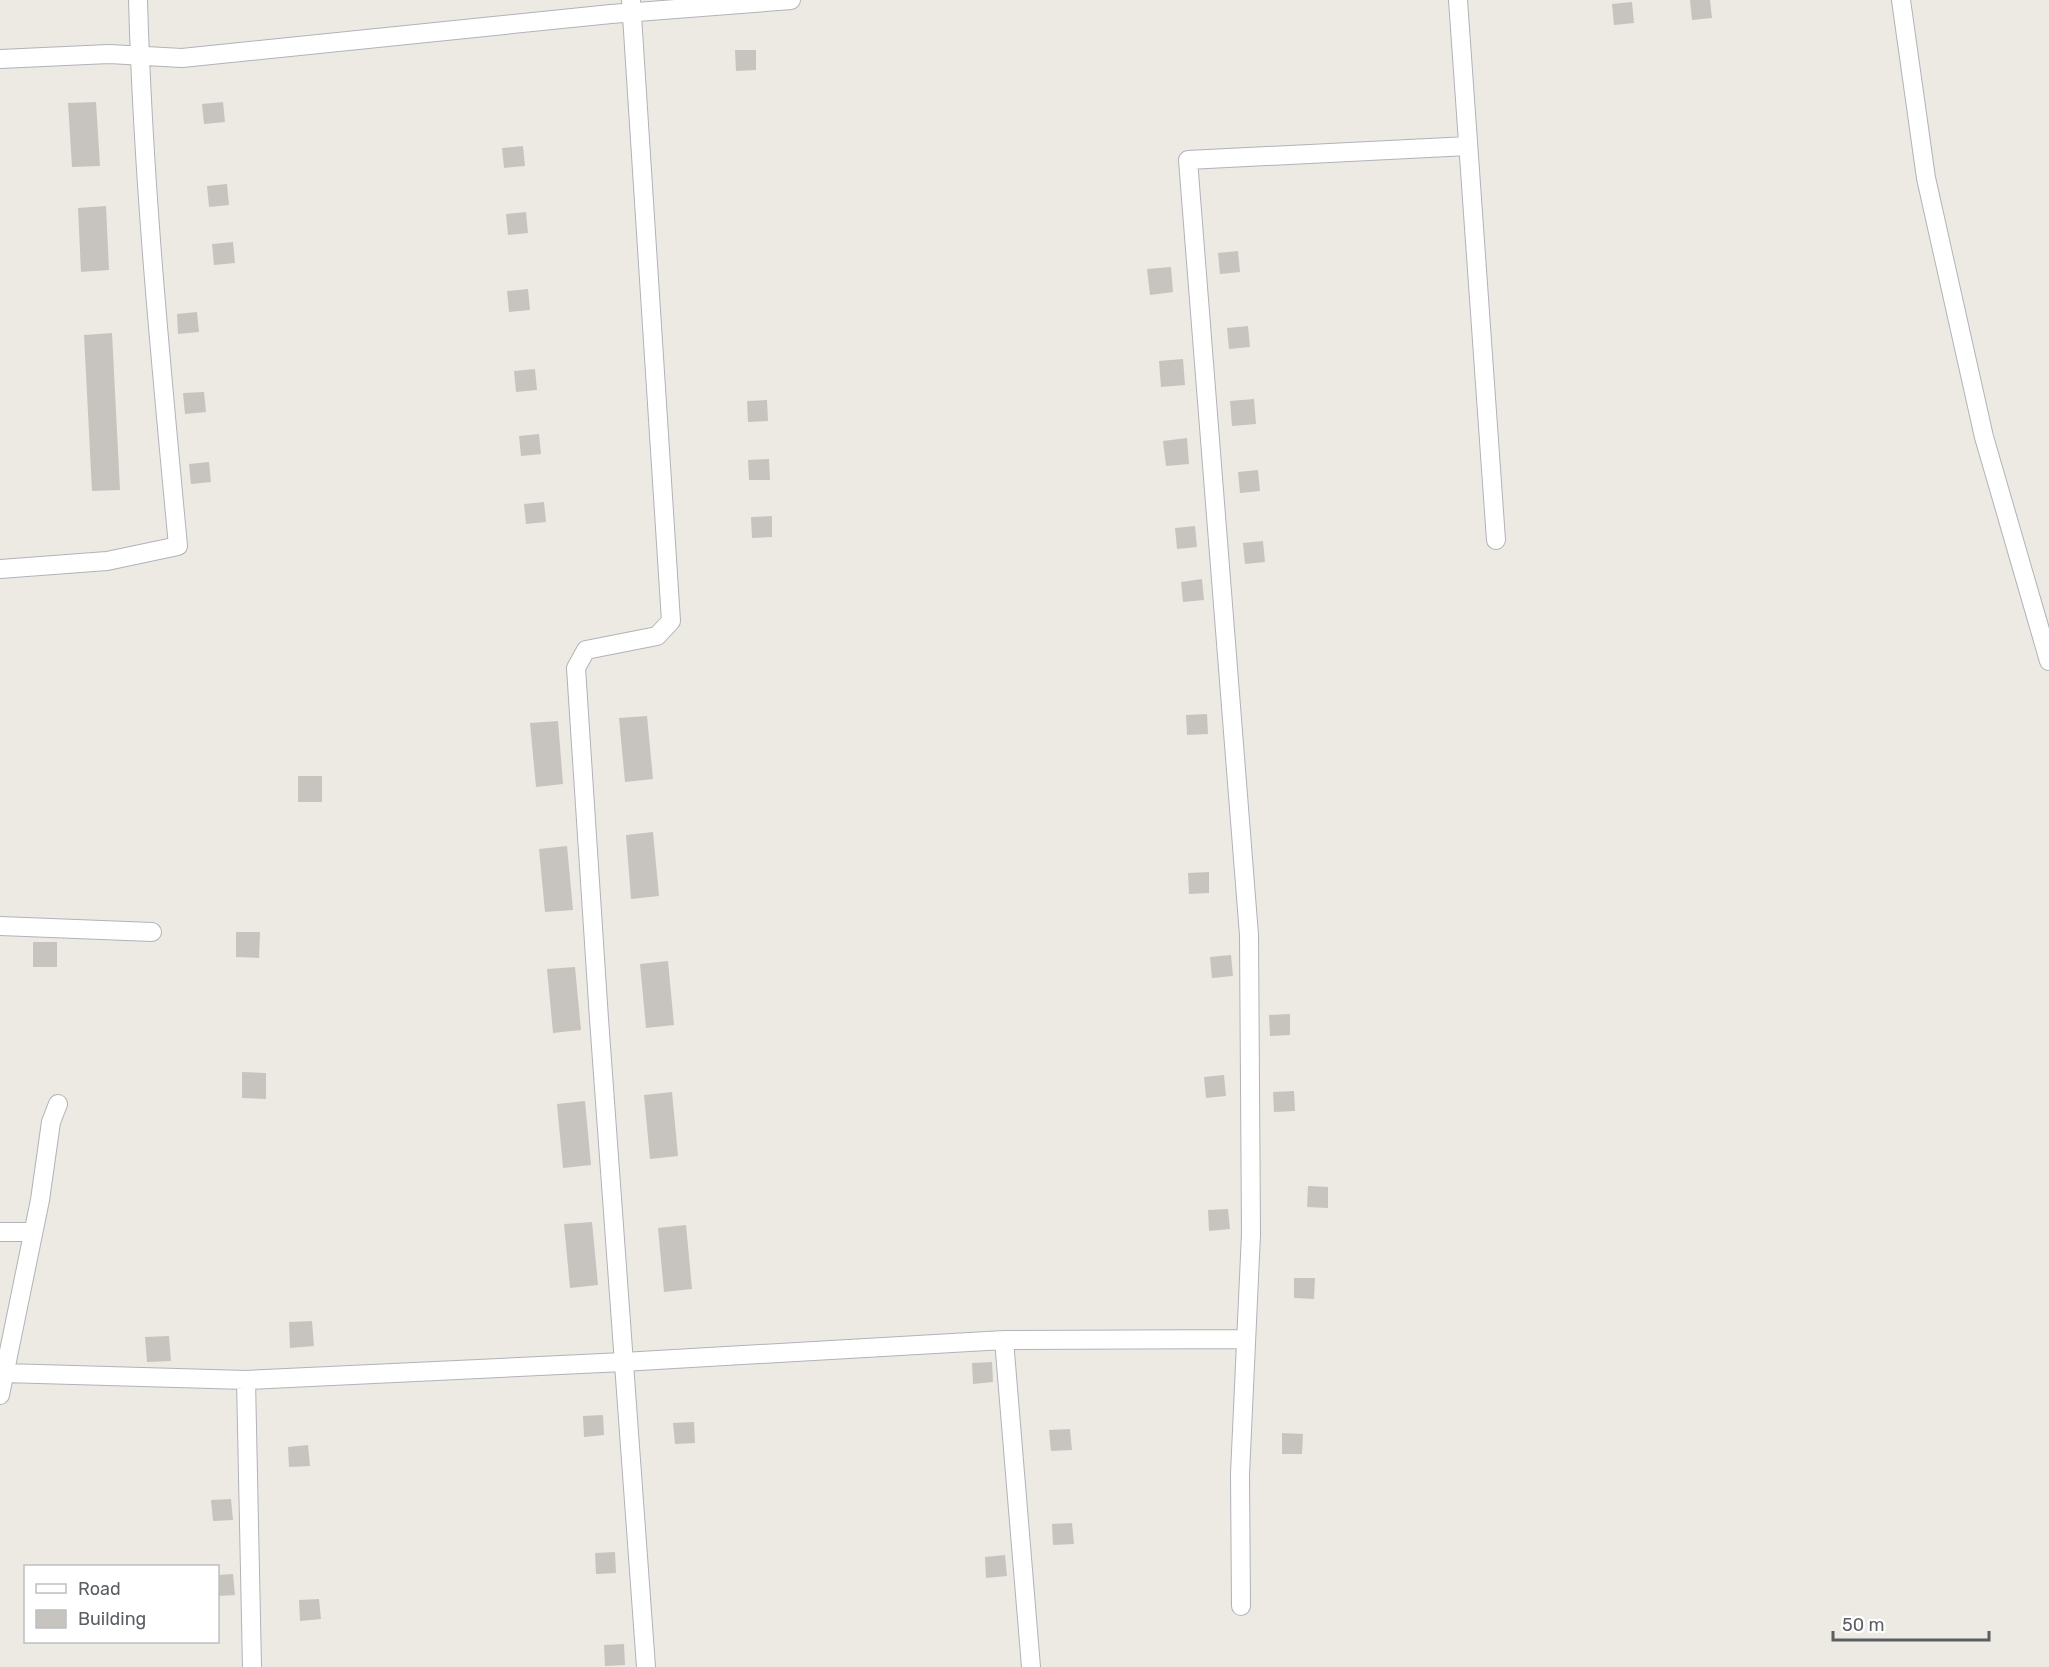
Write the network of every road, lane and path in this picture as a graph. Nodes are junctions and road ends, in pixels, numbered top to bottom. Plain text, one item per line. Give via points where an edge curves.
1 (138, 0) edge
2 (791, 0) edge
3 (1458, 0) edge
4 (1901, 0) edge
5 (631, 6) edge
6 (139, 56) junction
7 (0, 59) edge
8 (1468, 146) junction
9 (1496, 540) dead end
10 (0, 569) edge
11 (2049, 661) edge
12 (0, 926) edge
13 (152, 932) dead end
14 (58, 1104) dead end
15 (0, 1232) edge
16 (33, 1232) junction
17 (1246, 1339) junction
18 (1004, 1340) junction
19 (623, 1362) junction
20 (4, 1373) junction
21 (246, 1380) junction
22 (0, 1395) edge
23 (1241, 1606) dead end
24 (252, 1667) edge
25 (646, 1667) edge
26 (1031, 1667) edge

1 - 6 street
2 - 5 street
3 - 8 street
4 - 11 street via 1926,178 1984,437
5 - 6 street via 182,58
5 - 19 street via 671,621 657,636 586,650 576,668
6 - 7 street
6 - 10 street via 156,308 178,546 107,561
8 - 9 street
8 - 17 street via 1188,160 1249,935 1251,1234
12 - 13 street
14 - 16 street via 51,1122
15 - 16 street
16 - 20 street
17 - 18 street
17 - 23 street via 1240,1474
18 - 19 street
18 - 26 street
19 - 21 street
19 - 25 street
20 - 21 street
20 - 22 street
21 - 24 street

